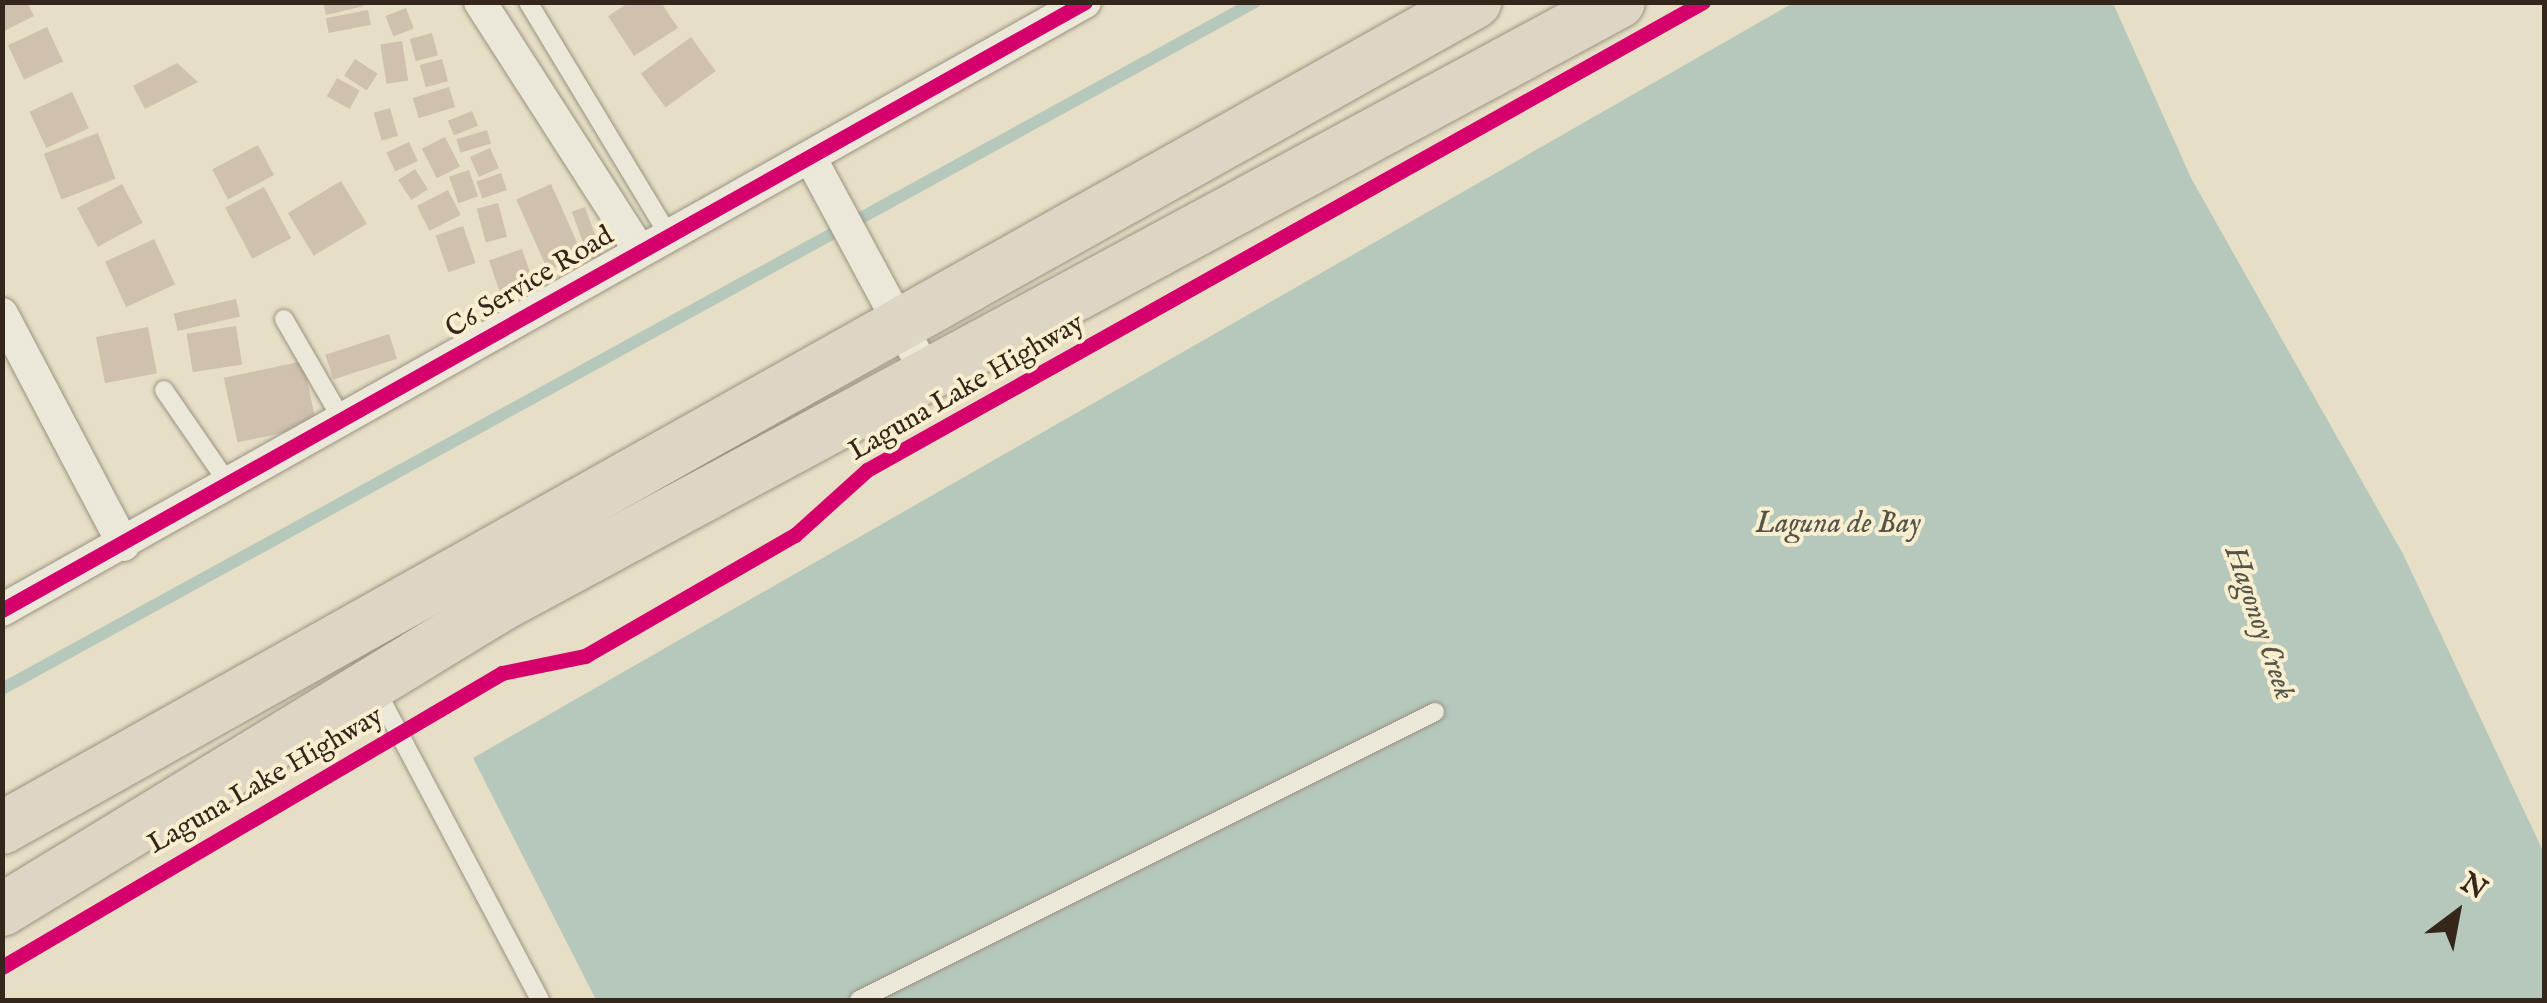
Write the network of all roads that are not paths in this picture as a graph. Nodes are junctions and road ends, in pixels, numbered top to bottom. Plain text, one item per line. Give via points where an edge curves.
1 (480, 2) edge
2 (528, 2) edge
3 (1086, 2) edge
4 (1475, 2) edge
5 (1619, 2) edge
6 (1049, 11) edge
7 (818, 172) junction
8 (666, 232) junction
9 (637, 247) junction
10 (884, 304) junction
11 (2, 314) edge
12 (284, 319) dead end
13 (929, 378) junction
14 (164, 390) dead end
15 (344, 424) junction
16 (230, 486) junction
17 (124, 545) junction
18 (2, 610) edge
19 (373, 683) junction
20 (1434, 712) dead end
21 (2, 828) edge
22 (2, 910) edge
23 (540, 1000) edge
24 (859, 1000) edge

1 - 9 street
2 - 8 lane
3 - 6 street, C6 Service Road
4 - 10 main road
5 - 13 main road, Laguna Lake Highway
6 - 7 street, C6 Service Road
7 - 8 street, C6 Service Road
7 - 10 street
8 - 9 street, C6 Service Road
9 - 15 street, C6 Service Road
10 - 13 street
10 - 21 main road
11 - 17 street
12 - 15 lane
13 - 19 main road, Laguna Lake Highway via 501,605
14 - 16 lane
15 - 16 street, C6 Service Road
16 - 17 street, C6 Service Road
17 - 18 street, C6 Service Road
19 - 22 main road, Laguna Lake Highway
19 - 23 lane
20 - 24 lane

